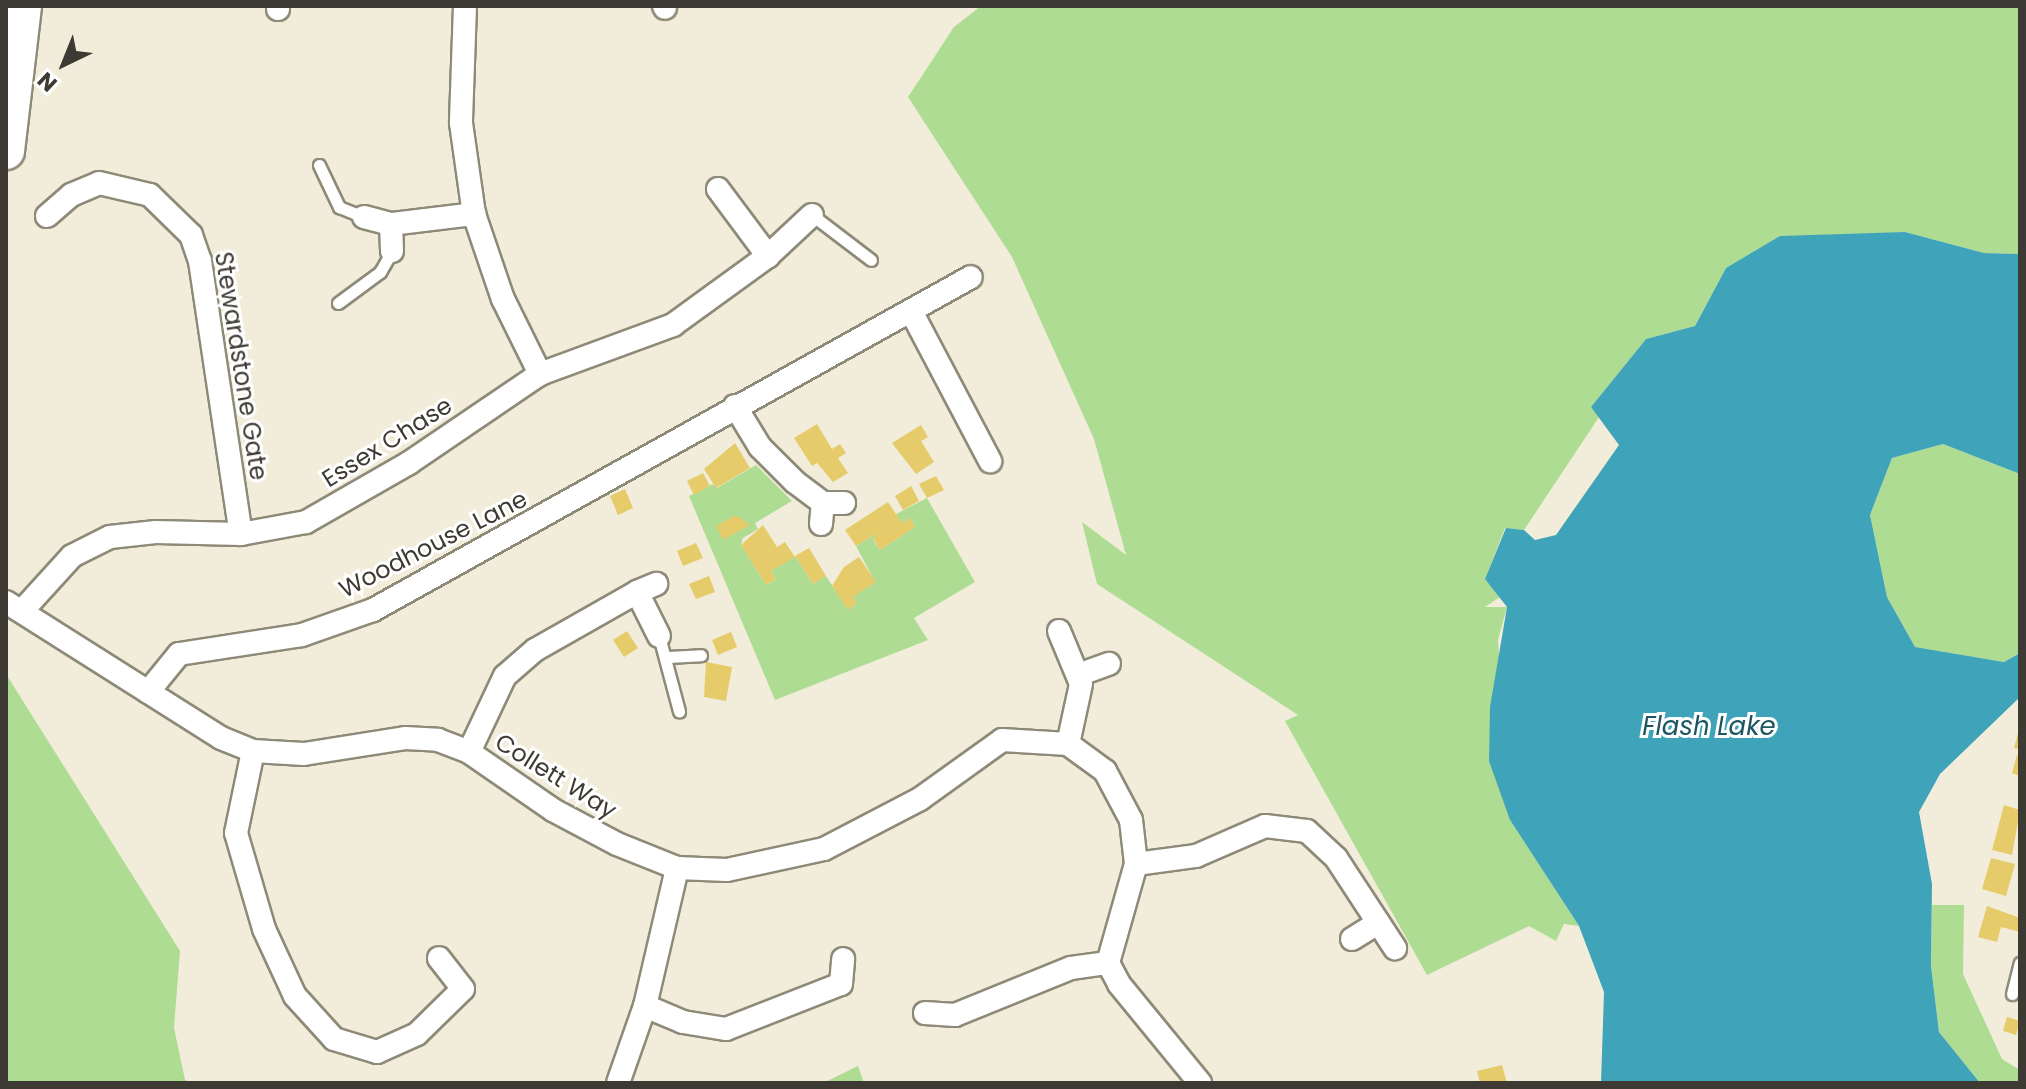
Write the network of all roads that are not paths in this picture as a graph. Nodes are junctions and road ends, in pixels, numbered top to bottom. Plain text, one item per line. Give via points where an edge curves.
1 (23, 6) edge
2 (465, 6) edge
3 (6, 151) edge
4 (319, 165) dead end
5 (718, 189) dead end
6 (474, 214) junction
7 (812, 215) joint
8 (47, 216) dead end
9 (364, 217) joint
10 (391, 224) junction
11 (392, 251) joint
12 (768, 256) junction
13 (871, 260) dead end
14 (971, 277) dead end
15 (338, 303) dead end
16 (911, 311) junction
17 (540, 374) junction
18 (735, 406) junction
19 (990, 461) dead end
20 (829, 510) dead end
21 (241, 534) junction
22 (14, 606) edge
23 (1059, 631) dead end
24 (663, 646) junction
25 (701, 655) dead end
26 (1109, 664) dead end
27 (1078, 675) junction
28 (148, 692) junction
29 (679, 711) dead end
30 (1068, 744) junction
31 (253, 751) junction
32 (469, 752) junction
33 (1136, 864) junction
34 (677, 868) junction
35 (1378, 923) junction
36 (1352, 939) dead end
37 (1395, 948) dead end
38 (439, 958) dead end
39 (843, 959) dead end
40 (1108, 963) junction
41 (2020, 963) edge
42 (2012, 994) dead end
43 (645, 1006) junction
44 (925, 1013) dead end
45 (618, 1083) edge
46 (1200, 1083) edge

1 - 3 main road
2 - 6 street via 461,123
4 - 9 lane via 339,207
5 - 12 street
6 - 10 street
6 - 17 street via 503,299
7 - 12 street, Essex Chase
7 - 13 lane
8 - 21 street, Stewardstone Gate via 71,195 99,183 150,195 191,235 200,261
9 - 10 street
10 - 11 street
11 - 15 lane via 380,272
12 - 17 street, Essex Chase via 673,325
14 - 16 street, Woodhouse Lane
16 - 18 street, Woodhouse Lane
16 - 19 street
17 - 21 street, Essex Chase via 409,463 306,522
18 - 20 street via 760,447
18 - 28 street, Woodhouse Lane via 373,610 302,635 179,654
21 - 22 street, Essex Chase via 110,537 72,556
22 - 28 street, Collett Way
23 - 27 street
24 - 25 lane
24 - 29 lane via 669,688
24 - 32 street via 646,588 535,650 505,676
26 - 27 street
27 - 30 street
28 - 31 street, Collett Way via 221,738
30 - 33 street via 1098,763 1121,792 1131,820
30 - 34 street, Collett Way via 1002,740 920,799 824,849 727,870
31 - 32 street, Collett Way via 304,754 405,738 438,740
31 - 38 street via 236,833 264,929 295,996 334,1039 377,1052 417,1034 463,989
32 - 34 street, Collett Way via 553,810
33 - 35 street via 1196,856 1265,826 1307,831 1336,858
33 - 40 street
34 - 43 street
35 - 36 street
35 - 37 street
39 - 43 street via 841,984 726,1029 683,1022
40 - 44 street via 1071,968 955,1015
40 - 46 street via 1119,984
41 - 42 lane
43 - 45 street

